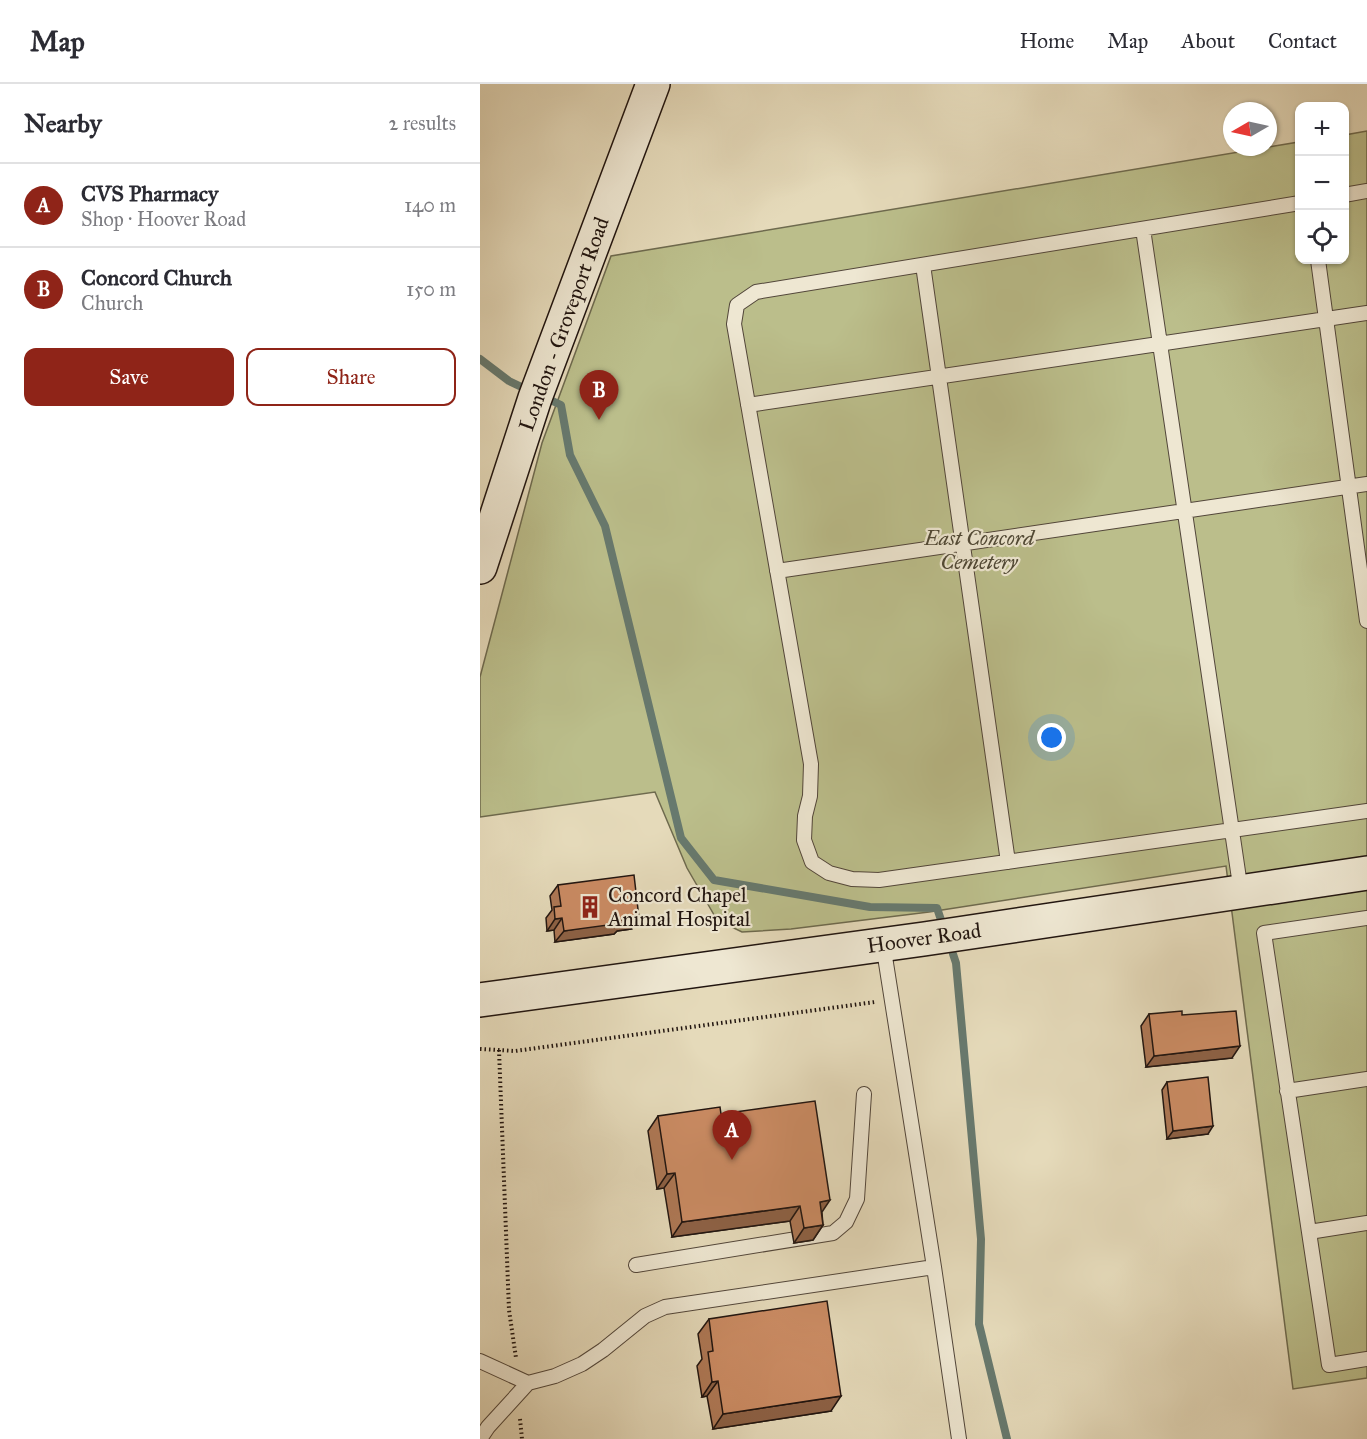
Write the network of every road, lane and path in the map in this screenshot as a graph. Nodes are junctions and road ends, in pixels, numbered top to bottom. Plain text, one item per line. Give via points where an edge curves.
1 (653, 84) edge
2 (1367, 191) edge
3 (1349, 194) edge
4 (1295, 203) edge
5 (1143, 228) junction
6 (1319, 264) edge
7 (923, 265) junction
8 (1367, 313) edge
9 (1326, 319) junction
10 (1160, 344) junction
11 (939, 377) junction
12 (748, 405) junction
13 (1367, 484) edge
14 (1349, 486) junction
15 (1185, 511) junction
16 (963, 543) junction
17 (480, 567) edge
18 (777, 571) junction
19 (1367, 621) edge
20 (1367, 811) edge
21 (1232, 830) junction
22 (1008, 862) junction
23 (1367, 873) edge
24 (1241, 892) junction
25 (1367, 918) edge
26 (883, 944) junction
27 (893, 999) junction
28 (480, 1000) edge
29 (480, 1049) edge
30 (499, 1050) junction
31 (1367, 1079) edge
32 (1287, 1091) junction
33 (864, 1094) dead end
34 (1367, 1223) edge
35 (1309, 1232) junction
36 (636, 1265) dead end
37 (934, 1267) junction
38 (1367, 1359) edge
39 (480, 1361) edge
40 (523, 1380) junction
41 (518, 1394) junction
42 (480, 1439) edge
43 (522, 1439) edge
44 (959, 1439) edge

1 - 17 street, London - Groveport Road via 539,389
2 - 3 lane
4 - 5 lane
5 - 7 lane
5 - 10 lane
6 - 9 lane
7 - 11 lane
7 - 12 lane via 756,292 737,304 734,324
8 - 9 lane
9 - 10 lane
9 - 14 lane
10 - 11 lane
10 - 15 lane
11 - 12 lane
11 - 16 lane
12 - 18 lane
13 - 14 lane
14 - 15 lane
14 - 19 lane
15 - 16 lane
15 - 21 lane
16 - 18 lane
16 - 22 lane
18 - 22 lane via 811,764 804,840 812,862 830,873 852,879 879,880
20 - 21 lane
21 - 22 lane
21 - 24 lane
23 - 24 street, Hoover Road
24 - 26 street, Hoover Road
25 - 32 lane via 1264,933
26 - 27 lane
26 - 28 street, Hoover Road
27 - 30 path via 515,1051
27 - 37 lane
29 - 30 path
30 - 40 path via 509,1310
31 - 32 lane
32 - 35 lane
33 - 36 lane via 857,1199 846,1222 833,1233
34 - 35 lane
35 - 38 lane via 1329,1365
37 - 40 lane via 665,1307 645,1316 582,1364 555,1376
37 - 44 lane
39 - 40 lane
40 - 41 lane
41 - 42 lane
41 - 43 path

